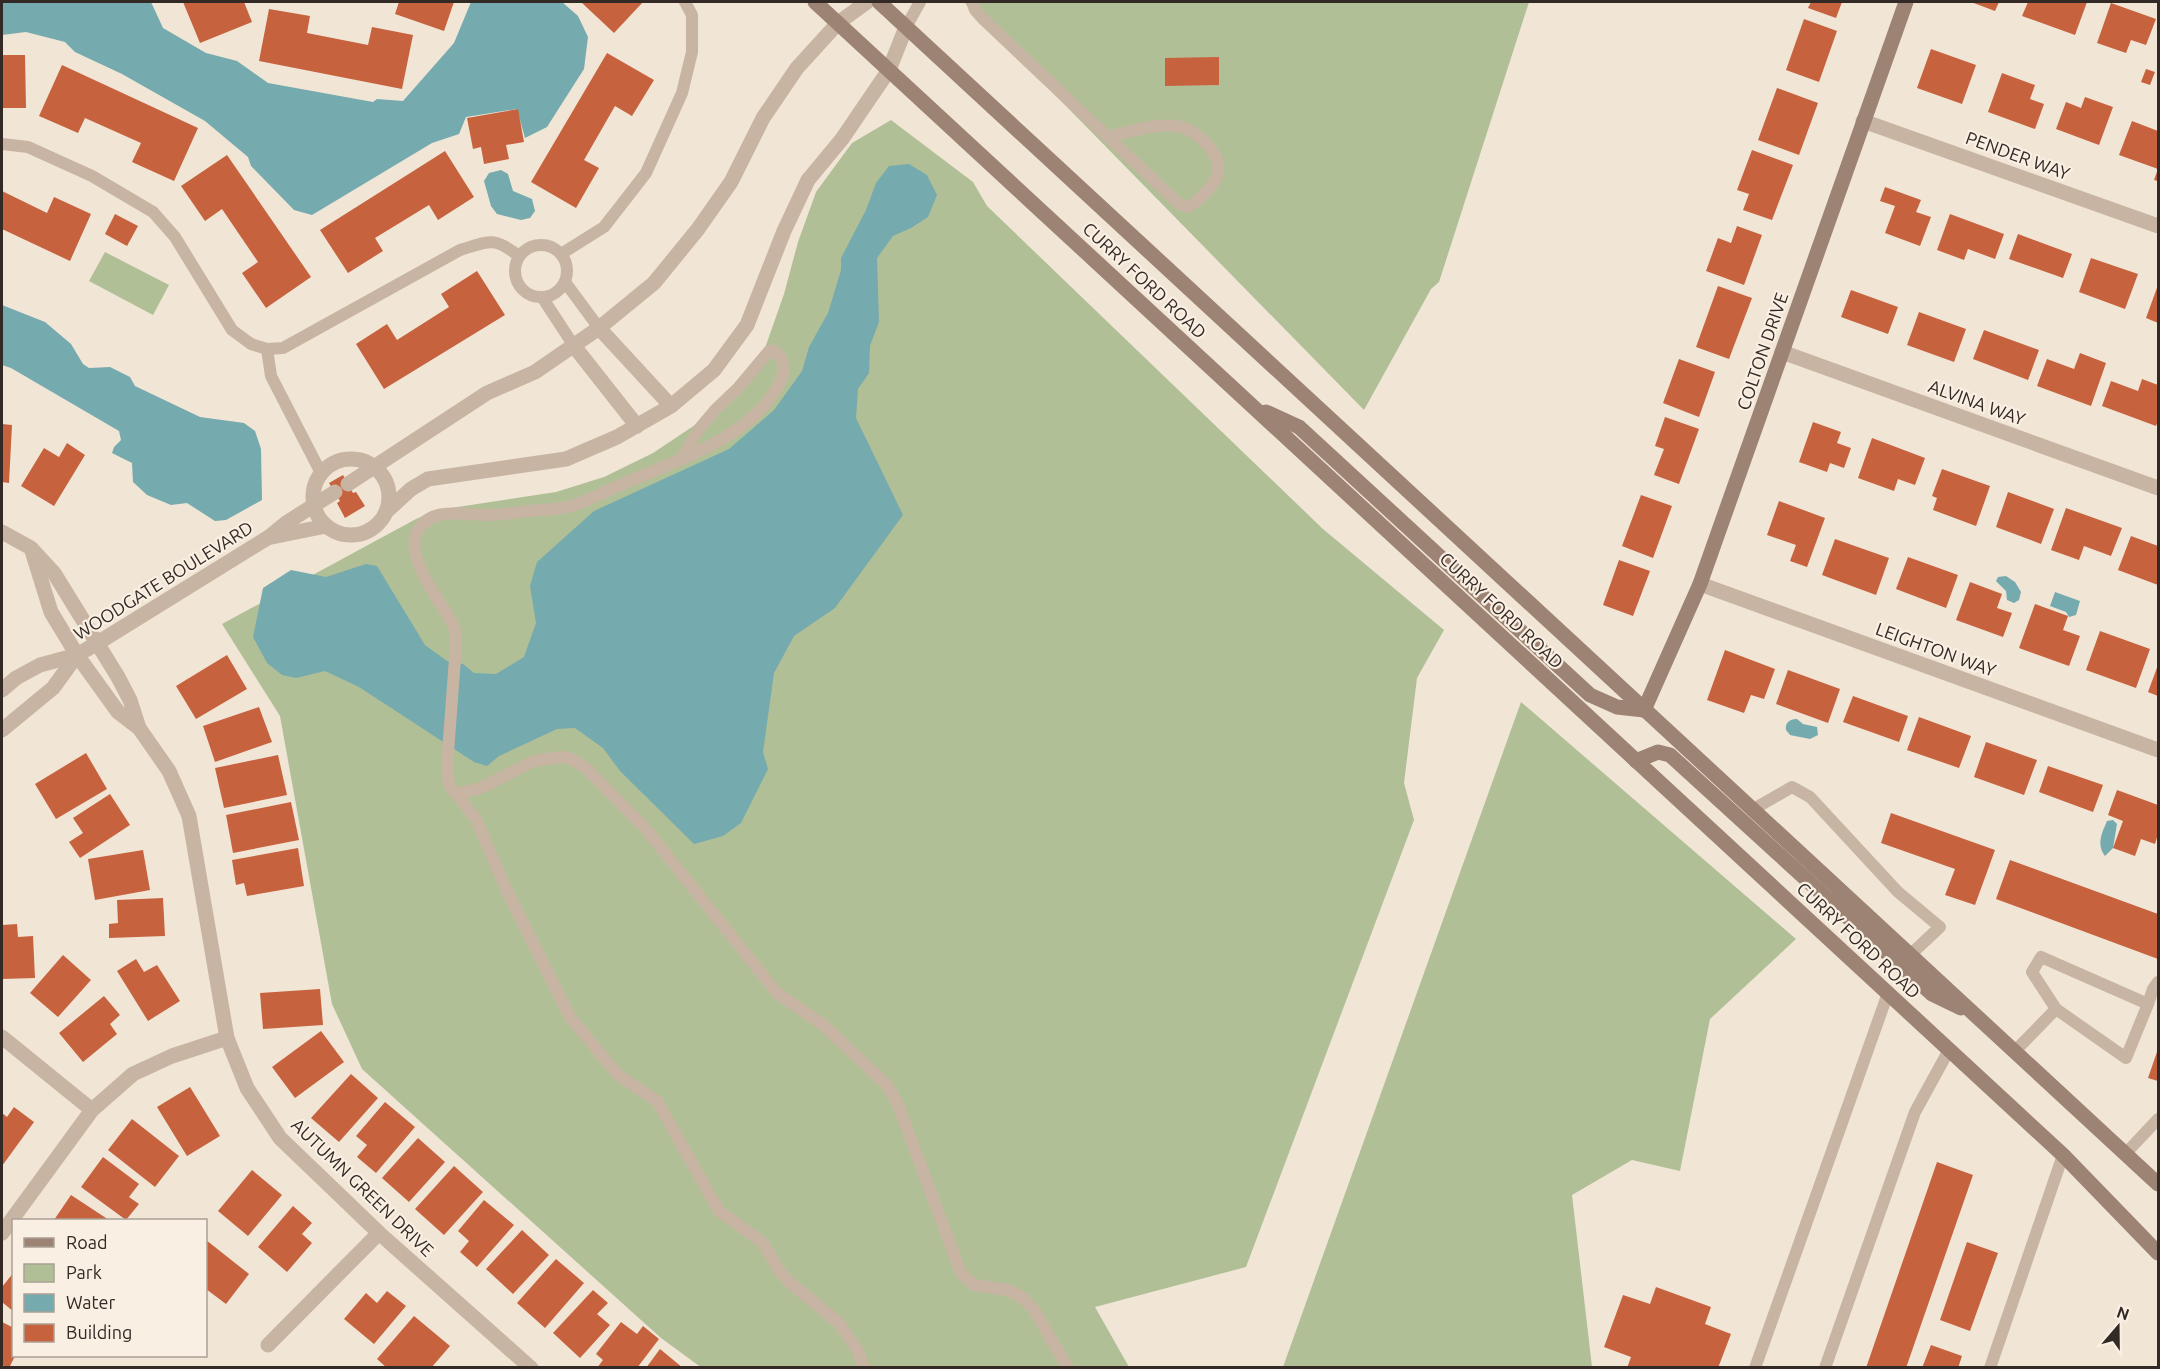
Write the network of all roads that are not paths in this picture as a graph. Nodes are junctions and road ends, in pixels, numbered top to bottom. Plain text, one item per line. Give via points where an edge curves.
1 (685, 2) edge
2 (815, 2) edge
3 (867, 2) edge
4 (879, 2) edge
5 (920, 2) edge
6 (972, 2) edge
7 (1906, 2) edge
8 (838, 23) junction
9 (906, 27) junction
10 (889, 70) junction
11 (1863, 121) junction
12 (1108, 137) junction
13 (2, 144) edge
14 (2158, 226) edge
15 (561, 254) junction
16 (519, 256) junction
17 (565, 282) junction
18 (542, 297) junction
19 (599, 328) junction
20 (574, 346) junction
21 (267, 349) junction
22 (1782, 352) junction
23 (671, 406) junction
24 (1254, 407) junction
25 (637, 426) junction
26 (682, 458) junction
27 (376, 468) junction
28 (321, 473) junction
29 (348, 484) dead end
30 (2158, 488) edge
31 (334, 492) dead end
32 (313, 505) junction
33 (387, 511) junction
34 (326, 526) junction
35 (2, 532) edge
36 (269, 537) junction
37 (31, 548) junction
38 (1700, 584) junction
39 (96, 644) junction
40 (77, 656) junction
41 (2, 690) edge
42 (1644, 711) junction
43 (139, 728) junction
44 (2, 730) edge
45 (2158, 750) edge
46 (1636, 761) junction
47 (456, 794) junction
48 (1752, 810) junction
49 (1910, 955) junction
50 (2158, 982) edge
51 (1888, 993) junction
52 (2148, 1004) junction
53 (2056, 1009) junction
54 (1976, 1015) junction
55 (2, 1037) edge
56 (227, 1038) junction
57 (1949, 1050) junction
58 (2015, 1051) junction
59 (92, 1110) junction
60 (2158, 1119) edge
61 (2126, 1153) junction
62 (2063, 1155) junction
63 (2158, 1184) edge
64 (12, 1219) edge
65 (12, 1219) edge
66 (2, 1233) edge
67 (379, 1233) junction
68 (2158, 1253) edge
69 (267, 1345) dead end
70 (531, 1368) edge
71 (864, 1368) edge
72 (1068, 1368) edge
73 (1755, 1368) edge
74 (1825, 1368) edge
75 (1990, 1368) edge

1 - 15 lane via 692,15 692,52 682,93 646,173 604,227
2 - 8 main road, CURRY FORD ROAD
3 - 8 street
4 - 9 main road, CURRY FORD ROAD
5 - 9 lane
6 - 12 lane via 984,20
7 - 11 main road, COLTON DRIVE
8 - 10 main road, CURRY FORD ROAD
8 - 19 street via 797,68 763,118 731,182 698,229 654,283
9 - 10 street
9 - 42 main road, CURRY FORD ROAD
10 - 23 street via 842,139 808,180 747,325 714,370
10 - 24 main road, CURRY FORD ROAD
11 - 14 street, PENDER WAY
11 - 22 main road, COLTON DRIVE
12 - 12 lane via 1179,204 1194,204 1217,181 1218,160 1213,150 1191,130 1154,127
13 - 21 lane via 28,147 92,176 153,212 175,237 232,330 251,344
15 - 16 lane via 539,245
15 - 17 lane via 567,268
16 - 18 lane via 516,280 526,293
16 - 21 lane via 503,243 489,241 460,250 283,348
17 - 18 lane via 555,293
17 - 19 lane
18 - 20 lane
19 - 20 street
19 - 23 street
20 - 25 street
20 - 27 street via 534,372 487,393
21 - 28 lane via 271,376
22 - 30 street, ALVINA WAY
22 - 38 main road, COLTON DRIVE
23 - 25 street
24 - 42 main road via 1299,427 1590,695 1617,707
24 - 46 main road, CURRY FORD ROAD
25 - 33 street via 566,459 428,479
26 - 26 lane via 743,425 765,405 782,380 780,355 769,351 714,410
26 - 47 lane via 568,507 489,515 448,514 430,518 417,532 418,561 426,582 453,624 456,645 447,766 449,785
27 - 28 street via 365,461 341,460
27 - 29 street
27 - 33 street via 389,488
28 - 32 street via 312,493
31 - 32 street, WOODGATE BOULEVARD
32 - 34 street
32 - 36 street, WOODGATE BOULEVARD
33 - 34 street via 372,530 360,535 348,536
34 - 36 street, WOODGATE BOULEVARD
35 - 37 street, AUTUMN GREEN DRIVE
36 - 39 street, WOODGATE BOULEVARD
37 - 39 street, AUTUMN GREEN DRIVE via 54,573
37 - 40 street, AUTUMN GREEN DRIVE via 51,612
38 - 42 main road, COLTON DRIVE
38 - 45 street, LEIGHTON WAY
39 - 40 street, WOODGATE BOULEVARD
39 - 43 street, AUTUMN GREEN DRIVE via 130,700
40 - 41 street, WOODGATE BOULEVARD via 40,665
40 - 43 street, AUTUMN GREEN DRIVE via 118,712
40 - 44 street, WOODGATE BOULEVARD via 53,688
42 - 48 main road, CURRY FORD ROAD
43 - 56 street, AUTUMN GREEN DRIVE via 170,771 189,816
46 - 51 main road, CURRY FORD ROAD
46 - 54 main road via 1658,752 1670,755 1932,994
47 - 71 lane via 476,819 570,1017 618,1075 657,1101 719,1211 763,1243 788,1281 839,1323 858,1351
47 - 72 lane via 481,788 534,761 561,757 585,767 645,828 777,993 822,1024 886,1084 897,1102 961,1274 974,1285 1008,1290 1023,1298
48 - 49 main road, CURRY FORD ROAD
48 - 49 lane via 1792,787 1810,797 1898,892 1940,927
49 - 54 main road, CURRY FORD ROAD
50 - 52 lane
51 - 57 main road, CURRY FORD ROAD
51 - 73 lane
52 - 53 lane via 2126,1058
52 - 53 lane via 2041,957 2032,972
53 - 58 lane
54 - 58 main road, CURRY FORD ROAD
55 - 59 street
56 - 59 street via 133,1074
56 - 67 street, AUTUMN GREEN DRIVE via 247,1088 280,1138
57 - 62 main road, CURRY FORD ROAD
57 - 74 lane via 1915,1112
58 - 61 main road, CURRY FORD ROAD
59 - 64 street
60 - 61 lane
61 - 63 main road, CURRY FORD ROAD
62 - 68 main road, CURRY FORD ROAD
62 - 75 lane
65 - 66 street
67 - 69 street
67 - 70 street, AUTUMN GREEN DRIVE

